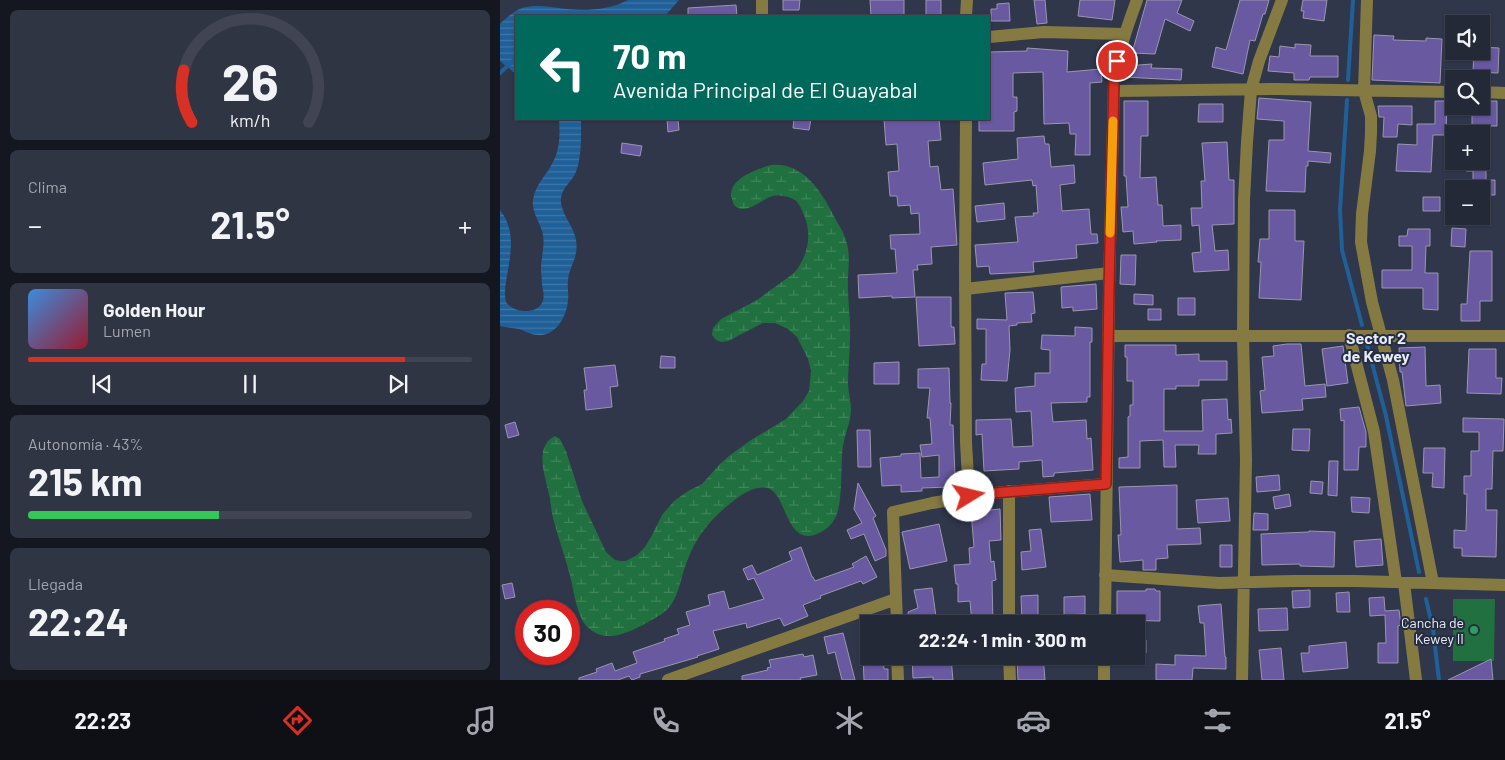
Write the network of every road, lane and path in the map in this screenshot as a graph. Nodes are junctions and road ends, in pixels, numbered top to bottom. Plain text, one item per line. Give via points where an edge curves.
1 (762, 0) edge
2 (967, 0) edge
3 (1137, 0) edge
4 (1282, 0) edge
5 (1367, 0) edge
6 (762, 15) edge
7 (966, 15) edge
8 (1124, 34) junction
9 (990, 37) edge
10 (1251, 90) junction
11 (1114, 91) junction
12 (1364, 91) junction
13 (1445, 92) edge
14 (1490, 92) edge
15 (1505, 93) edge
16 (966, 120) edge
17 (1109, 273) junction
18 (966, 289) junction
19 (1349, 335) junction
20 (1382, 335) junction
21 (1108, 336) junction
22 (1244, 336) junction
23 (1505, 336) edge
24 (1106, 484) junction
25 (1009, 491) junction
26 (969, 496) junction
27 (1105, 575) junction
28 (1244, 582) junction
29 (1400, 582) junction
30 (1433, 583) junction
31 (1505, 585) edge
32 (896, 599) junction
33 (897, 615) edge
34 (1009, 615) edge
35 (1105, 615) edge
36 (898, 665) edge
37 (1009, 665) edge
38 (1104, 665) edge
39 (668, 680) edge
40 (898, 680) edge
41 (1010, 680) edge
42 (1104, 680) edge
43 (1242, 680) edge
44 (1416, 680) edge

1 - 6 street
2 - 7 street
3 - 8 street
4 - 10 street
5 - 12 street
8 - 9 street via 1044,32
8 - 11 street
10 - 11 street
10 - 12 street
10 - 22 street via 1244,200
11 - 17 street
12 - 13 street
12 - 20 street via 1371,116 1371,133 1361,242
14 - 15 street
16 - 18 street
17 - 18 street
17 - 21 street
18 - 26 street
19 - 20 street
19 - 22 street
19 - 29 street via 1374,432
20 - 23 street
20 - 30 street
21 - 22 street
21 - 24 street
22 - 28 street
24 - 25 street
24 - 27 street
25 - 26 street
25 - 34 street
26 - 32 street via 893,512
27 - 28 street
27 - 35 street
28 - 29 street
28 - 43 street
29 - 30 street
29 - 44 street
30 - 31 street
32 - 33 street
32 - 39 street
36 - 40 street
37 - 41 street
38 - 42 street

